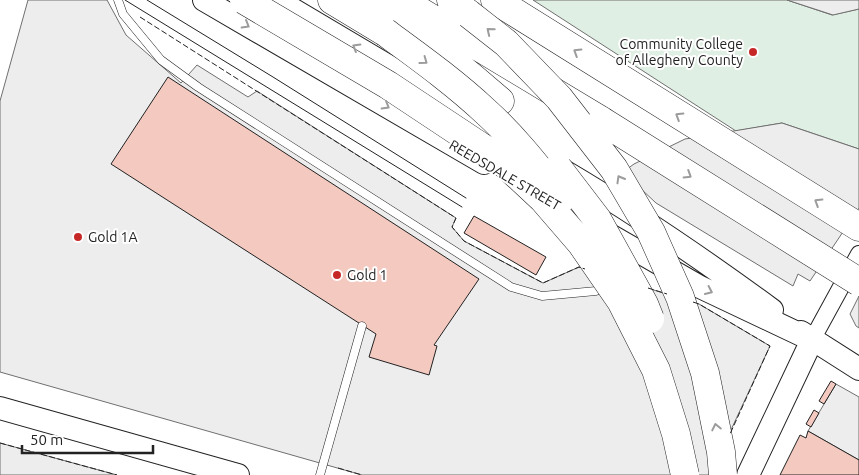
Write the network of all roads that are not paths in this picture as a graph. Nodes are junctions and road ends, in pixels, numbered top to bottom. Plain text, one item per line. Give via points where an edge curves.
1 (118, 0) edge
2 (204, 0) edge
3 (244, 0) edge
4 (277, 0) edge
5 (286, 0) edge
6 (332, 0) edge
7 (368, 0) edge
8 (401, 0) edge
9 (495, 0) edge
10 (460, 7) edge
11 (326, 29) junction
12 (859, 227) edge
13 (859, 262) edge
14 (596, 291) dead end
15 (362, 326) dead end
16 (812, 340) junction
17 (859, 369) edge
18 (0, 408) edge
19 (238, 475) edge
20 (320, 475) edge
21 (686, 475) edge
22 (697, 475) edge
23 (723, 475) edge
24 (748, 475) edge

1 - 14 lane via 123,14 161,60 198,87 511,287 542,296
2 -> 16 main road, REEDSDALE STREET via 700,287
3 - 21 highway, bridge via 388,85 501,160 543,199 581,243 621,301 656,370
4 - 11 main road, REEDSDALE STREET
5 - 11 main road
6 -> 21 highway, bridge via 385,32 487,112 575,214 624,298 656,373
7 - 22 highway, bridge via 454,61 500,101 537,140 598,218 644,304 678,391
8 -> 13 highway, bridge via 602,121
12 -> 9 highway
23 -> 10 highway, bridge via 705,373 680,297 651,232 614,169 559,98 506,43
16 -> 11 main road, REEDSDALE STREET via 718,270 608,197
13 - 16 street
15 - 20 lane
16 - 17 main road, REEDSDALE STREET
16 - 24 main road
18 - 19 main road

